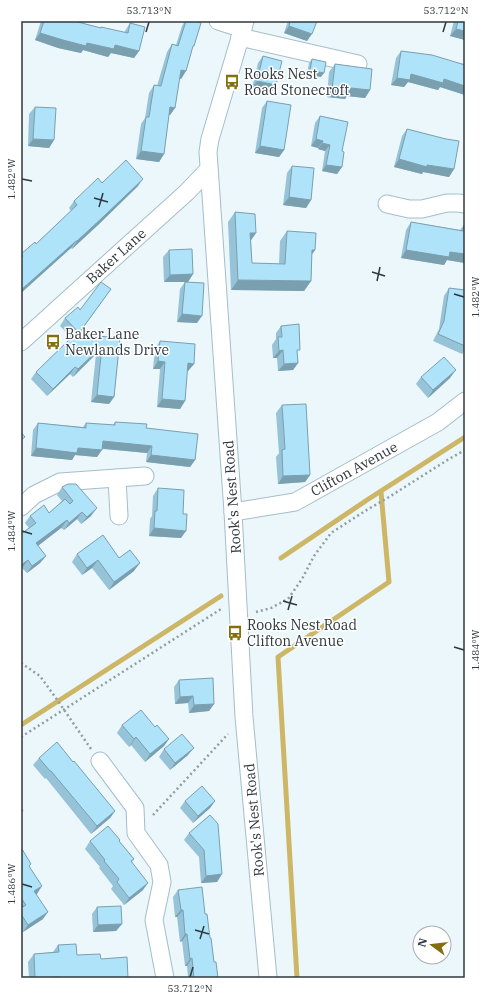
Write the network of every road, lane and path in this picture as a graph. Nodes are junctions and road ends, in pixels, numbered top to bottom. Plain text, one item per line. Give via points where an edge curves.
1 (218, 21) edge
2 (243, 29) edge
3 (358, 64) dead end
4 (209, 169) junction
5 (387, 204) dead end
6 (465, 204) edge
7 (21, 342) edge
8 (465, 401) edge
9 (465, 450) edge
10 (145, 476) dead end
11 (117, 478) junction
12 (21, 507) edge
13 (233, 512) junction
14 (118, 516) dead end
15 (238, 598) junction
16 (238, 616) junction
17 (21, 663) edge
18 (64, 710) junction
19 (244, 717) junction
20 (21, 737) edge
21 (100, 761) joint
22 (136, 833) junction
23 (165, 978) edge
24 (268, 978) edge

1 - 2 street
2 - 3 street
2 - 4 street, Rook's Nest Road via 210,139
4 - 7 street, Baker Lane via 187,192
4 - 13 street, Rook's Nest Road
5 - 6 street via 410,209 447,203
8 - 13 street, Clifton Avenue via 438,422 295,502
9 - 16 path via 331,533 288,599 271,608
10 - 11 street
11 - 12 street via 60,482 34,495
11 - 14 street
13 - 15 street, Rook's Nest Road
15 - 16 street, Rook's Nest Road
15 - 18 path
16 - 19 street, Rook's Nest Road
17 - 18 path via 40,676
18 - 20 path
18 - 21 path
19 - 22 path
19 - 24 street, Rook's Nest Road
21 - 22 street via 135,808
22 - 23 street via 159,865 162,882 154,920

